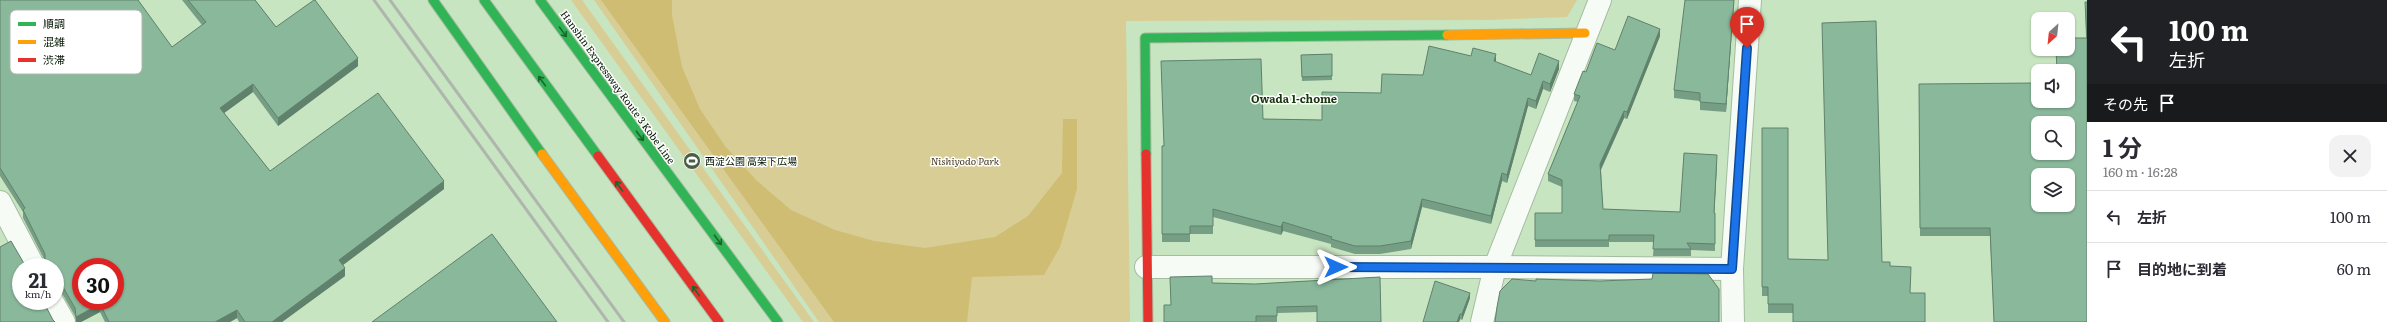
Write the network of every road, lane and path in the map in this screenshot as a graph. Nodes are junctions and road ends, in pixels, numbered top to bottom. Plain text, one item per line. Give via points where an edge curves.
1 (433, 0) edge
2 (484, 0) edge
3 (540, 0) edge
4 (1600, 0) edge
5 (1750, 0) edge
6 (1585, 33) junction
7 (0, 202) edge
8 (29, 258) edge
9 (1495, 267) junction
10 (1146, 268) junction
11 (1732, 269) junction
12 (57, 310) edge
13 (64, 322) edge
14 (665, 322) edge
15 (719, 322) edge
16 (778, 322) edge
17 (1148, 322) edge
18 (1482, 322) edge
19 (1733, 322) edge

1 - 14 main road
15 -> 2 main road
3 -> 16 main road, Hanshin Expressway Route 3 Kobe Line
4 - 6 street
5 - 11 street
6 - 9 street
6 - 10 main road via 1145,38
7 - 8 street
9 - 10 street
9 - 11 street
9 - 18 street
10 - 17 main road
11 - 19 street
12 - 13 street

